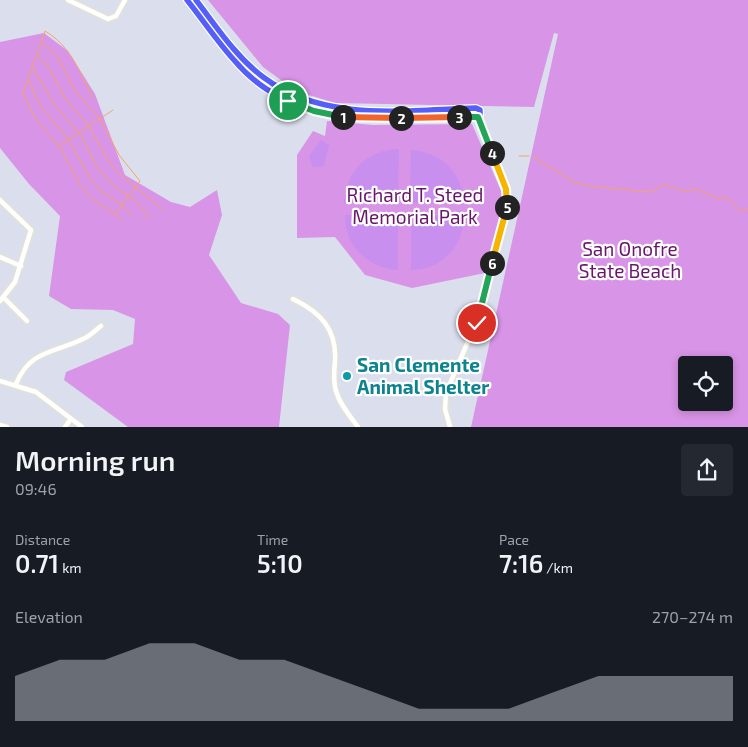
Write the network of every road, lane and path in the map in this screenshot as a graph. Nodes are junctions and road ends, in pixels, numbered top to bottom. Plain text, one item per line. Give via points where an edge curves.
1 (68, 0) edge
2 (126, 0) edge
3 (187, 0) edge
4 (196, 0) edge
5 (478, 117) junction
6 (0, 200) edge
7 (0, 258) edge
8 (21, 266) junction
9 (293, 299) dead end
10 (2, 300) edge
11 (27, 321) dead end
12 (101, 326) dead end
13 (0, 380) edge
14 (16, 384) junction
15 (72, 419) junction
16 (0, 425) edge
17 (7, 427) edge
18 (66, 427) edge
19 (82, 427) edge
20 (358, 427) edge
21 (450, 427) edge

1 - 2 street via 112,19
3 - 5 main road via 235,61 266,88 288,101 327,115 362,119
4 - 5 main road via 249,65 288,93 340,109 476,108 481,113
5 - 21 street via 506,186 508,202 478,318 446,393 445,409
6 - 8 street via 31,230
7 - 8 street
8 - 10 street via 15,282
9 - 20 street via 310,308 332,333 336,391
10 - 11 street
12 - 14 street via 85,338 33,360 21,372
13 - 14 street
14 - 15 street via 36,392
15 - 18 street
15 - 19 street
16 - 17 street

